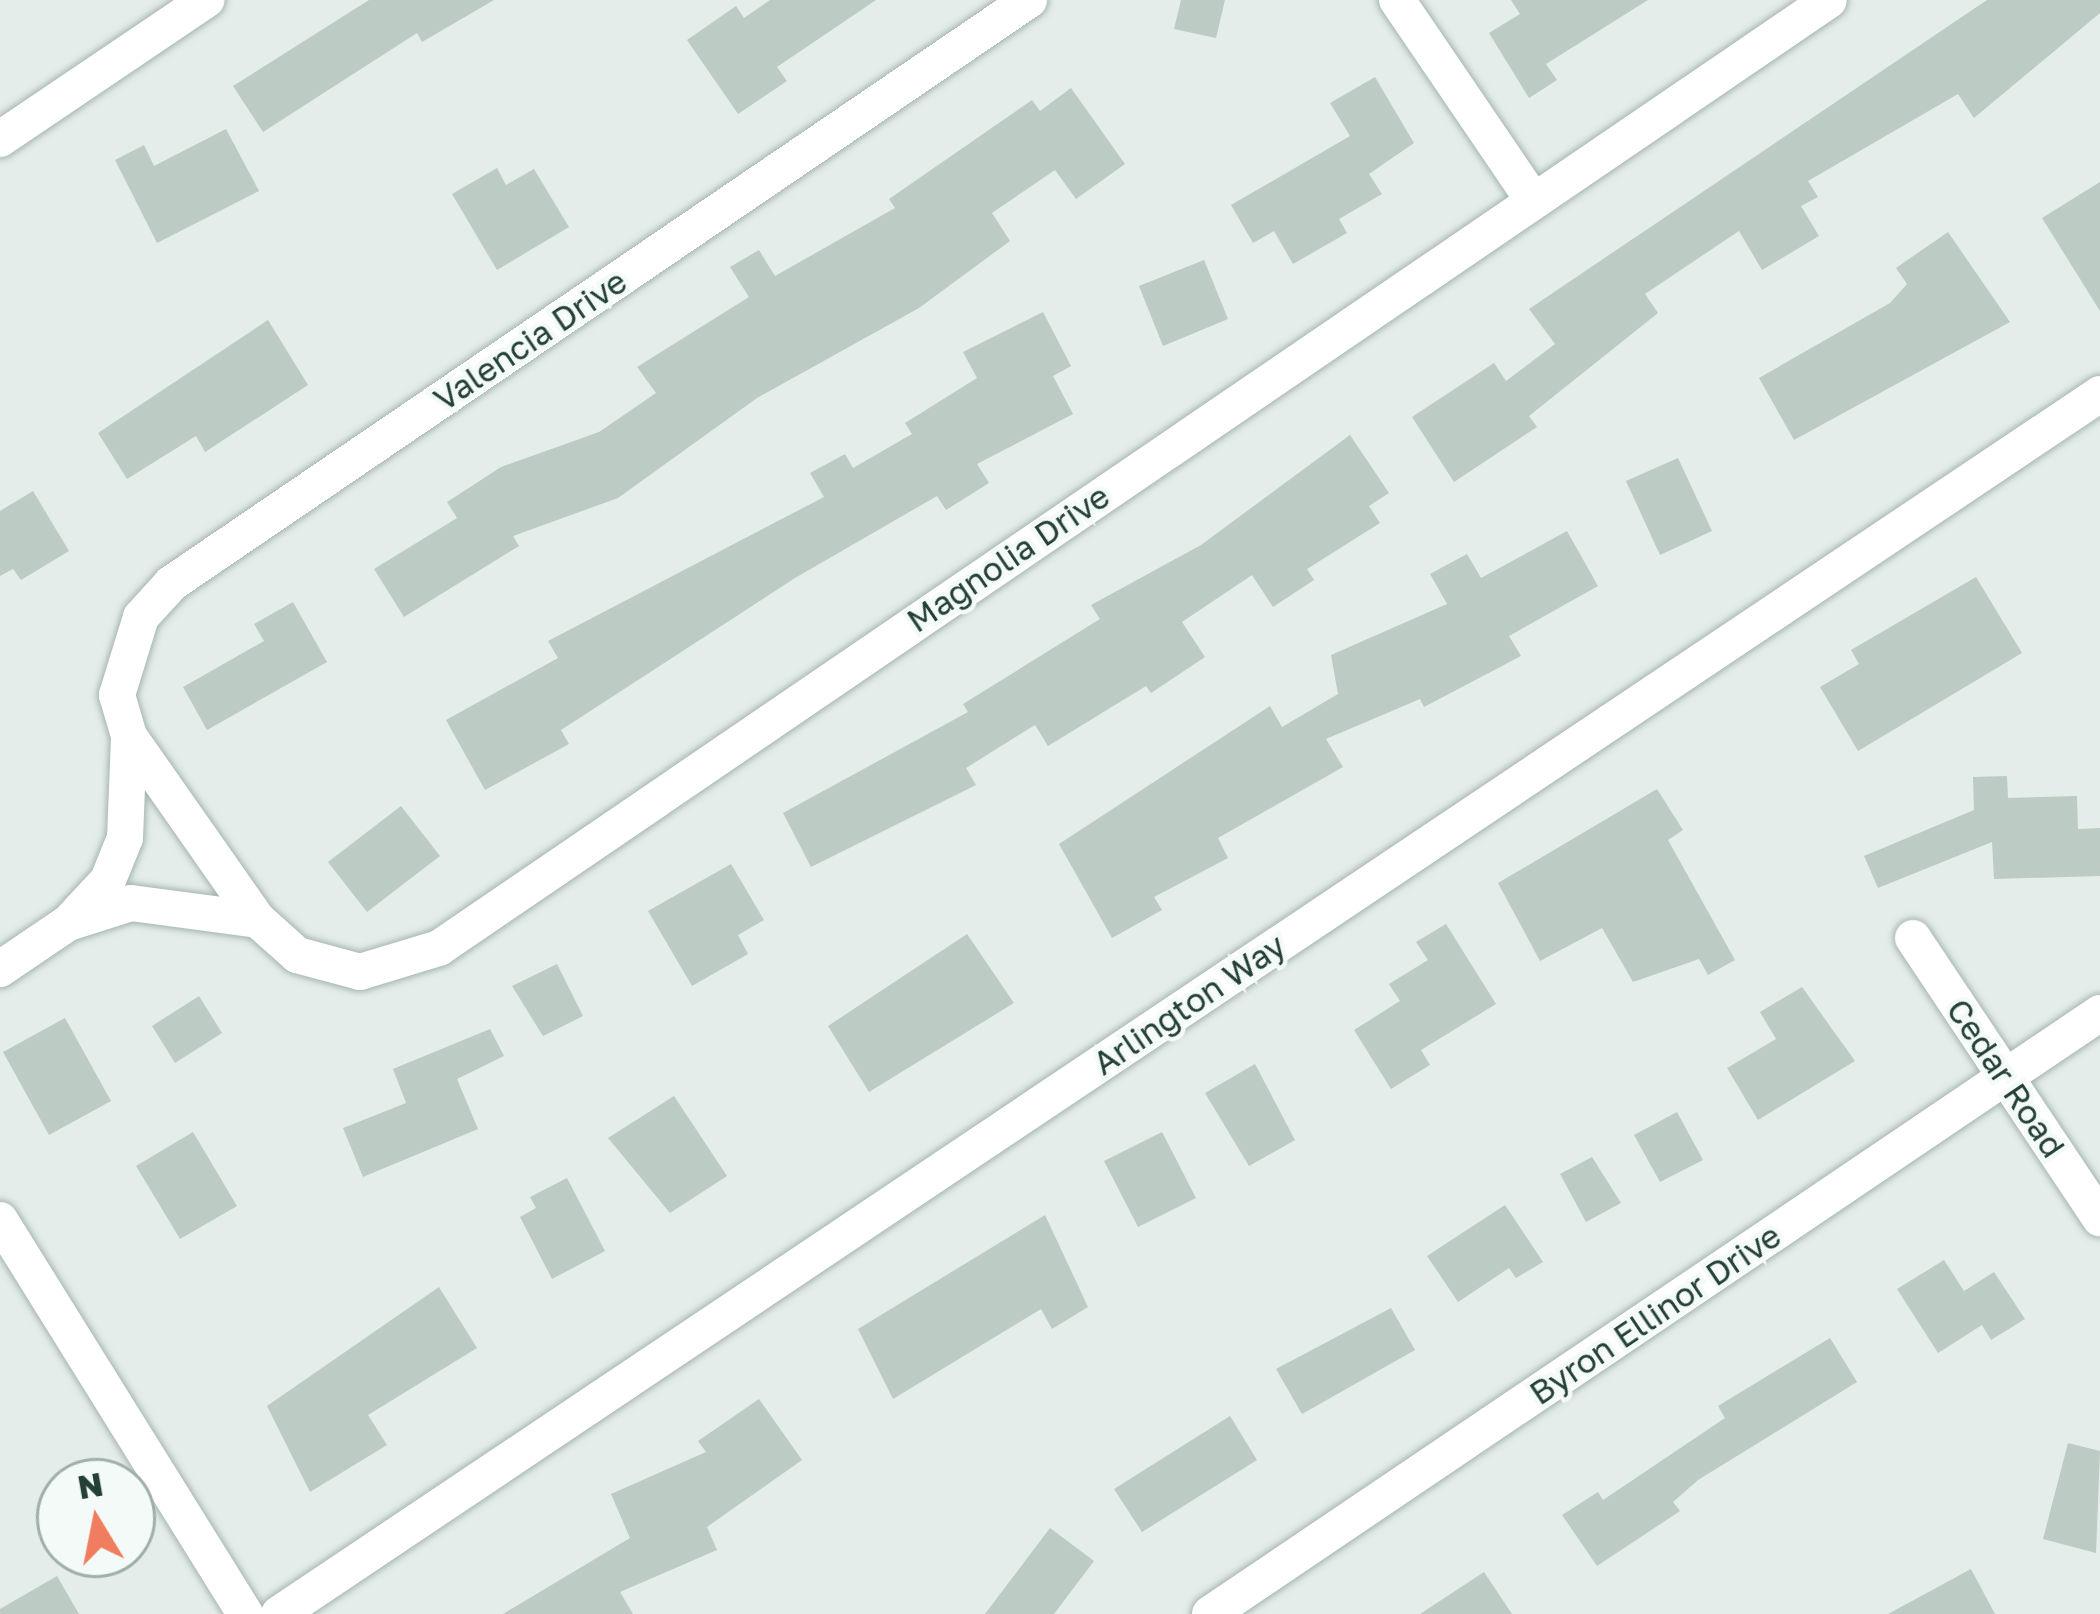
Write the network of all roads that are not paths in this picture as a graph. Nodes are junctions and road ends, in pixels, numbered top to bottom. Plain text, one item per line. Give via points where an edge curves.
1 (206, 0) edge
2 (1029, 0) edge
3 (1397, 0) edge
4 (1829, 0) edge
5 (0, 140) edge
6 (1532, 199) junction
7 (2100, 394) edge
8 (129, 736) junction
9 (200, 836) joint
10 (258, 920) junction
11 (68, 923) junction
12 (1913, 938) dead end
13 (0, 969) edge
14 (2100, 1013) edge
15 (2006, 1078) junction
16 (2100, 1219) edge
17 (0, 1220) edge
18 (245, 1614) edge
19 (279, 1614) edge
20 (1210, 1614) edge

1 - 5 street
2 - 8 street, Valencia Drive via 172,583 121,659
3 - 6 street
4 - 6 street, Magnolia Drive
6 - 10 street, Magnolia Drive via 440,948 360,972 297,955
7 - 19 street, Arlington Way
8 - 9 street, Valencia Drive
8 - 11 street, Valencia Drive via 125,838 108,880
9 - 10 street, Magnolia Drive
10 - 11 street, Valencia Drive via 131,903
11 - 13 street, Valencia Drive
12 - 15 street, Cedar Road
14 - 15 street, Byron Ellinor Drive
15 - 16 street, Cedar Road
15 - 20 street, Byron Ellinor Drive
17 - 18 street

